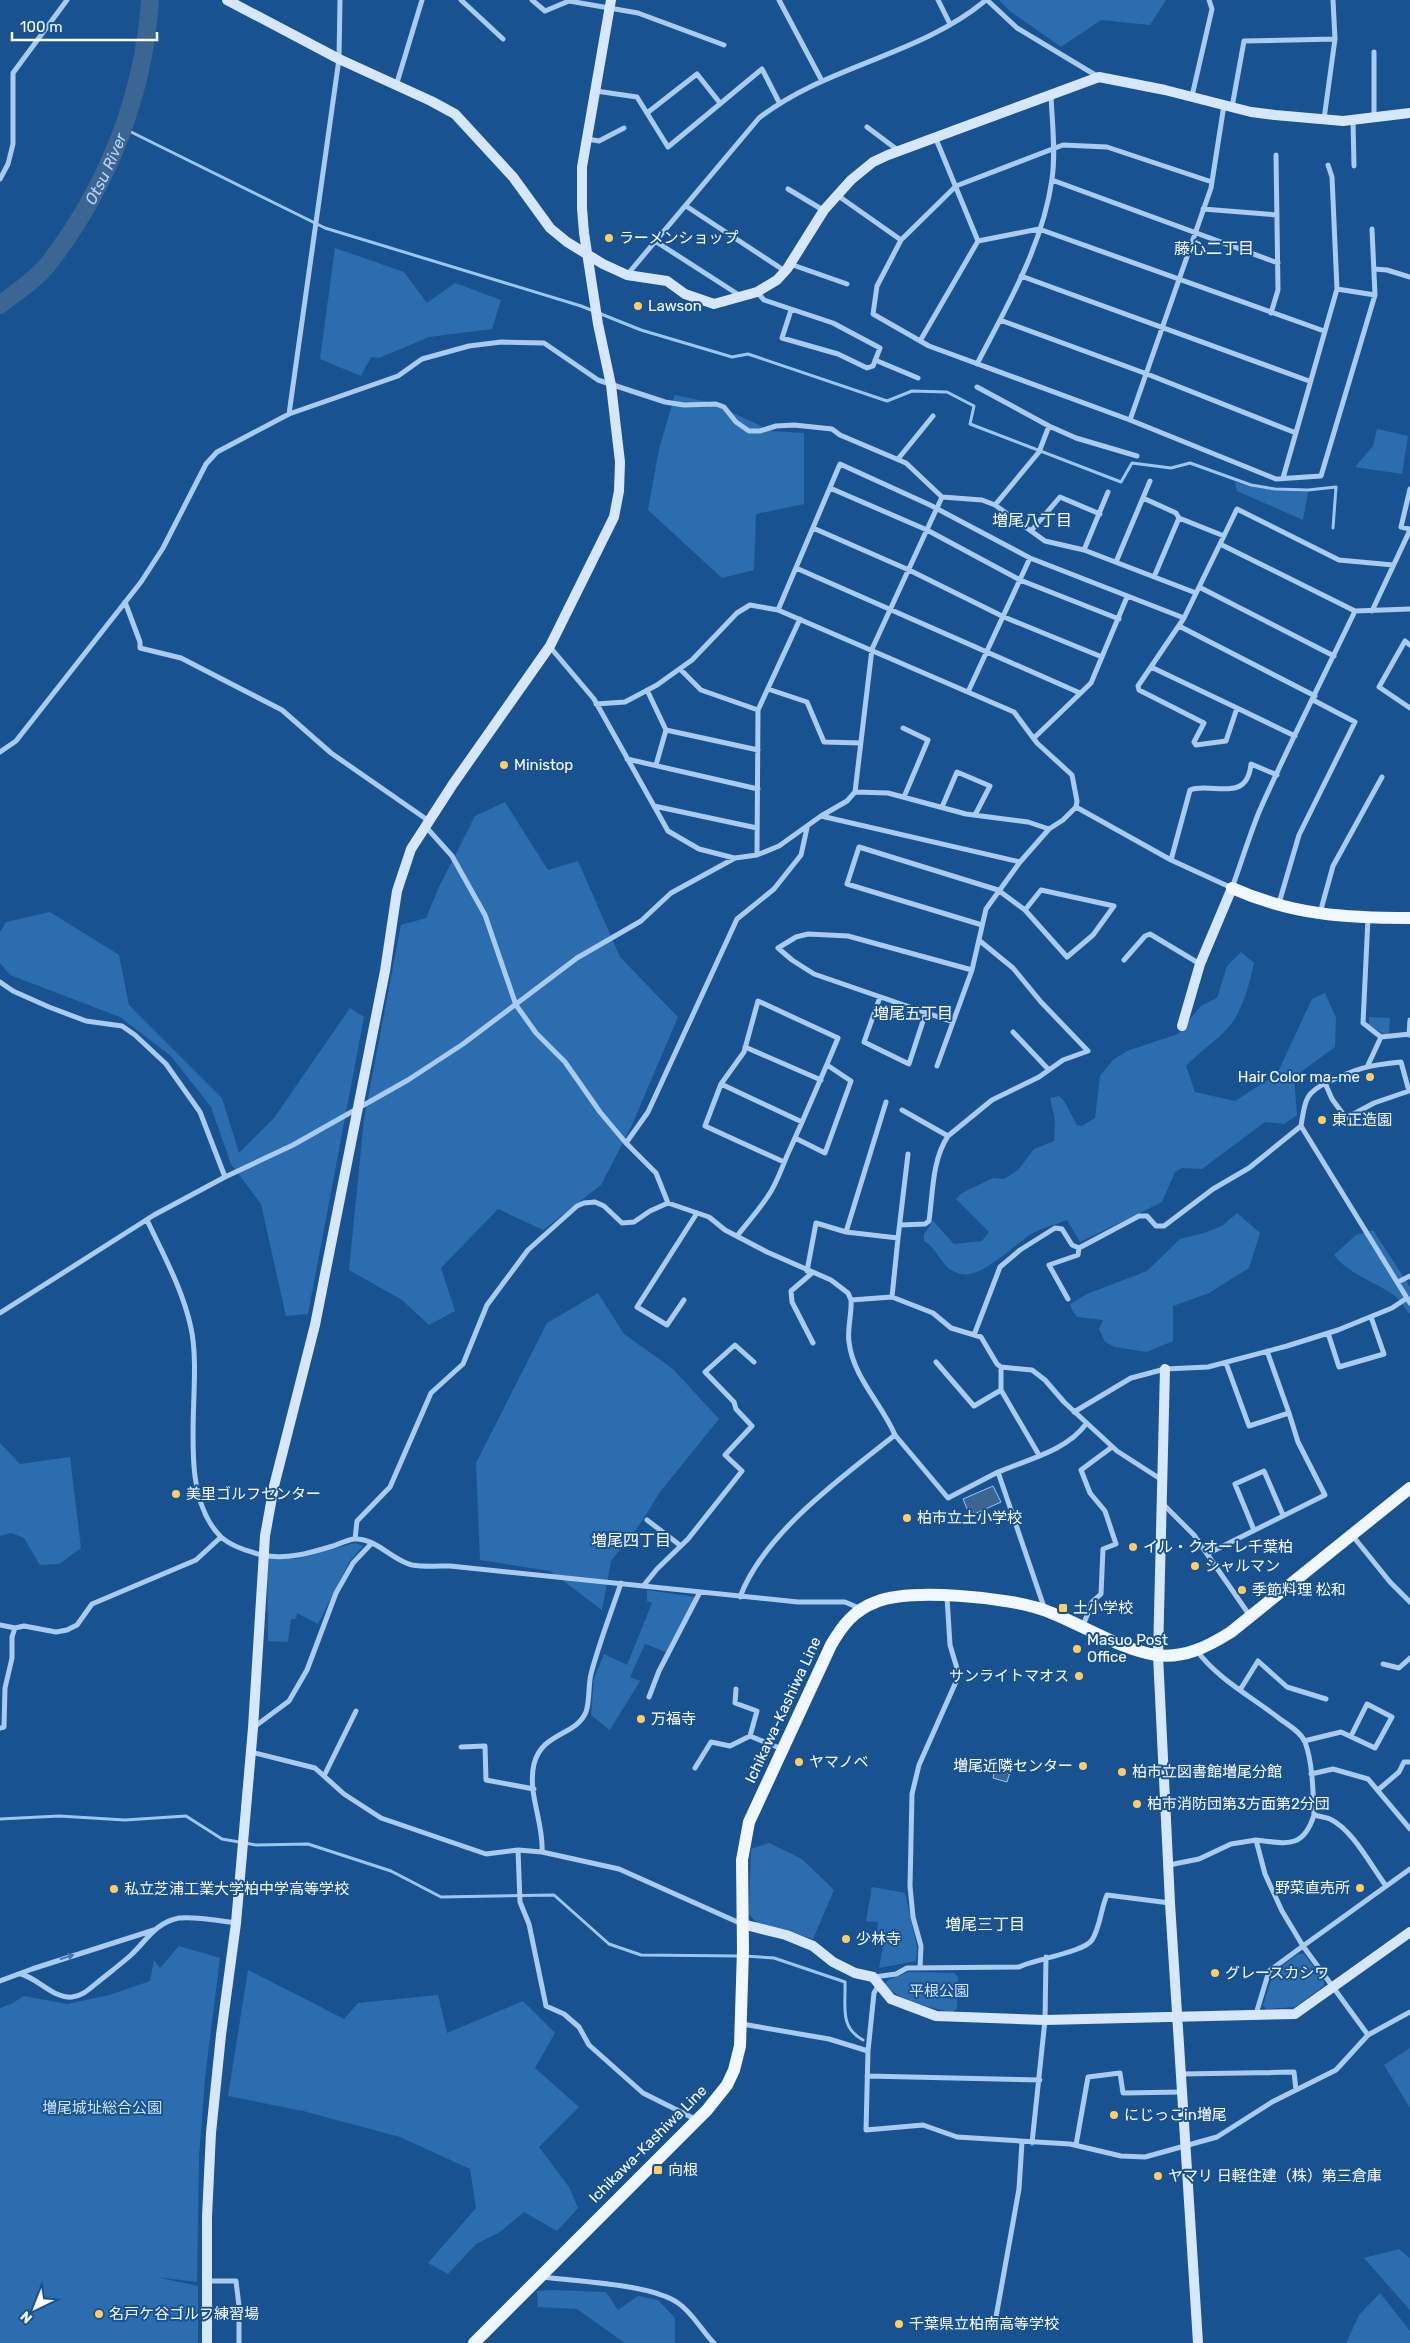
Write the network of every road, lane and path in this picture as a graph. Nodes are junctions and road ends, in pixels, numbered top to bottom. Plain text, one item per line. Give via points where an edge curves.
1 (67, 0) edge
2 (227, 0) edge
3 (340, 0) edge
4 (422, 0) edge
5 (461, 0) edge
6 (532, 0) edge
7 (569, 0) edge
8 (780, 0) edge
9 (938, 0) edge
10 (986, 0) edge
11 (1209, 0) edge
12 (1333, 0) edge
13 (610, 4) edge
14 (950, 24) junction
15 (504, 39) dead end
16 (1334, 39) junction
17 (724, 45) dead end
18 (1374, 52) dead end
19 (339, 59) junction
20 (1099, 77) junction
21 (822, 81) junction
22 (396, 86) junction
23 (596, 91) junction
24 (1050, 94) junction
25 (1192, 96) junction
26 (779, 102) junction
27 (720, 103) junction
28 (1228, 106) junction
29 (647, 113) junction
30 (1410, 113) edge
31 (1374, 117) junction
32 (1324, 119) junction
33 (1353, 119) junction
34 (867, 127) dead end
35 (624, 128) dead end
36 (587, 139) junction
37 (936, 139) junction
38 (1053, 149) junction
39 (899, 151) junction
40 (1276, 155) dead end
41 (1328, 165) dead end
42 (1354, 166) dead end
43 (0, 178) edge
44 (1052, 180) junction
45 (1212, 182) junction
46 (956, 186) junction
47 (788, 189) dead end
48 (837, 195) junction
49 (686, 206) junction
50 (1204, 209) junction
51 (824, 210) junction
52 (1277, 215) junction
53 (1040, 229) junction
54 (1372, 229) dead end
55 (1195, 232) junction
56 (900, 240) junction
57 (655, 241) junction
58 (978, 241) junction
59 (588, 255) junction
60 (1278, 263) junction
61 (788, 268) junction
62 (1374, 269) junction
63 (627, 275) junction
64 (1021, 276) junction
65 (1410, 277) edge
66 (1179, 280) junction
67 (846, 284) dead end
68 (1337, 289) junction
69 (757, 292) junction
70 (1375, 294) junction
71 (742, 297) junction
72 (791, 310) junction
73 (1271, 313) junction
74 (1000, 320) junction
75 (1163, 328) junction
76 (1324, 331) junction
77 (920, 341) junction
78 (875, 360) junction
79 (977, 364) junction
80 (1147, 374) junction
81 (918, 378) dead end
82 (1309, 381) junction
83 (611, 385) junction
84 (978, 387) dead end
85 (289, 414) junction
86 (932, 416) dead end
87 (1130, 420) junction
88 (1049, 426) junction
89 (1296, 434) junction
90 (1137, 456) dead end
91 (898, 459) junction
92 (1283, 478) junction
93 (1150, 481) dead end
94 (830, 488) junction
95 (1410, 489) edge
96 (1108, 492) dead end
97 (942, 497) junction
98 (1143, 498) junction
99 (995, 505) junction
100 (937, 509) junction
101 (1100, 514) junction
102 (1179, 518) junction
103 (814, 528) junction
104 (927, 530) junction
105 (1410, 530) edge
106 (1031, 531) junction
107 (1224, 536) junction
108 (1220, 544) junction
109 (1084, 550) junction
110 (1030, 558) junction
111 (1116, 562) junction
112 (1393, 564) junction
113 (796, 568) junction
114 (909, 570) junction
115 (1154, 577) junction
116 (1020, 580) junction
117 (1197, 590) junction
118 (1127, 597) junction
119 (125, 602) junction
120 (890, 609) junction
121 (1410, 609) edge
122 (778, 610) junction
123 (1355, 611) junction
124 (1372, 612) junction
125 (1004, 617) junction
126 (1184, 618) junction
127 (800, 619) junction
128 (1119, 619) junction
129 (1179, 626) junction
130 (1410, 645) edge
131 (550, 646) junction
132 (872, 649) junction
133 (987, 654) junction
134 (1334, 656) junction
135 (1102, 657) junction
136 (1151, 667) junction
137 (680, 669) junction
138 (768, 689) junction
139 (647, 690) junction
140 (968, 692) junction
141 (1080, 693) junction
142 (1314, 698) junction
143 (596, 704) junction
144 (1237, 708) junction
145 (1410, 708) edge
146 (758, 710) junction
147 (903, 728) dead end
148 (666, 730) junction
149 (1295, 736) junction
150 (1034, 738) junction
151 (861, 743) junction
152 (758, 750) junction
153 (0, 752) edge
154 (628, 758) junction
155 (656, 765) junction
156 (1277, 775) junction
157 (1382, 777) dead end
158 (758, 789) junction
159 (856, 792) junction
160 (904, 797) junction
161 (654, 806) junction
162 (1076, 807) junction
163 (942, 808) junction
164 (975, 815) junction
165 (822, 816) junction
166 (427, 824) junction
167 (758, 828) junction
168 (807, 828) junction
169 (1050, 829) junction
170 (757, 855) junction
171 (735, 858) junction
172 (1171, 860) junction
173 (1020, 862) junction
174 (1232, 888) junction
175 (998, 890) junction
176 (1278, 906) junction
177 (1025, 910) junction
178 (1320, 914) junction
179 (1368, 918) junction
180 (1410, 918) edge
181 (982, 925) junction
182 (980, 941) junction
183 (1124, 960) dead end
184 (1200, 964) junction
185 (972, 970) junction
186 (0, 982) edge
187 (880, 997) junction
188 (516, 1005) junction
189 (926, 1012) junction
190 (1410, 1020) edge
191 (953, 1022) junction
192 (1182, 1026) dead end
193 (1012, 1032) dead end
194 (1410, 1035) edge
195 (1381, 1037) junction
196 (745, 1047) junction
197 (827, 1065) junction
198 (1368, 1065) junction
199 (937, 1066) dead end
200 (1048, 1070) junction
201 (821, 1080) junction
202 (1325, 1083) junction
203 (720, 1084) junction
204 (886, 1102) dead end
205 (358, 1108) junction
206 (902, 1110) dead end
207 (802, 1122) junction
208 (1301, 1126) junction
209 (948, 1136) junction
210 (794, 1138) junction
211 (626, 1143) junction
212 (908, 1154) dead end
213 (784, 1162) junction
214 (225, 1176) junction
215 (668, 1203) junction
216 (697, 1213) junction
217 (147, 1220) junction
218 (900, 1225) junction
219 (846, 1232) junction
220 (737, 1236) junction
221 (898, 1238) junction
222 (1079, 1248) junction
223 (810, 1272) junction
224 (1410, 1276) edge
225 (1398, 1282) junction
226 (892, 1297) junction
227 (1068, 1299) dead end
228 (684, 1300) dead end
229 (851, 1300) junction
230 (1409, 1300) edge
231 (0, 1313) edge
232 (1371, 1317) junction
233 (1328, 1333) junction
234 (974, 1334) junction
235 (813, 1343) dead end
236 (1267, 1351) junction
237 (754, 1362) dead end
238 (936, 1362) dead end
239 (1226, 1363) junction
240 (1001, 1368) junction
241 (1165, 1369) junction
242 (1002, 1390) junction
243 (1074, 1412) junction
244 (1289, 1413) junction
245 (1086, 1424) junction
246 (894, 1435) junction
247 (1112, 1447) junction
248 (1039, 1455) junction
249 (998, 1472) junction
250 (1162, 1480) junction
251 (1410, 1488) edge
252 (1162, 1503) junction
253 (1283, 1515) junction
254 (647, 1520) dead end
255 (1254, 1530) junction
256 (1352, 1535) junction
257 (221, 1537) junction
258 (355, 1539) junction
259 (371, 1544) junction
260 (681, 1546) junction
261 (1207, 1554) junction
262 (264, 1555) junction
263 (620, 1583) junction
264 (644, 1585) junction
265 (700, 1592) junction
266 (740, 1597) junction
267 (947, 1597) junction
268 (1410, 1602) edge
269 (862, 1609) junction
270 (1045, 1610) junction
271 (1250, 1616) junction
272 (0, 1625) edge
273 (1083, 1626) junction
274 (14, 1628) junction
275 (1197, 1651) junction
276 (1158, 1655) junction
277 (1410, 1658) edge
278 (1383, 1664) dead end
279 (736, 1689) dead end
280 (1240, 1690) junction
281 (649, 1697) dead end
282 (1326, 1699) dead end
283 (356, 1711) dead end
284 (0, 1728) edge
285 (253, 1728) junction
286 (750, 1736) junction
287 (1351, 1736) junction
288 (1304, 1741) junction
289 (461, 1747) dead end
290 (782, 1749) junction
291 (250, 1752) junction
292 (1410, 1762) edge
293 (695, 1768) dead end
294 (1311, 1774) junction
295 (324, 1776) junction
296 (534, 1789) junction
297 (1378, 1790) junction
298 (1314, 1815) junction
299 (1410, 1829) edge
300 (1256, 1840) junction
301 (518, 1850) junction
302 (542, 1852) junction
303 (1168, 1865) junction
304 (1410, 1869) edge
305 (1386, 1886) junction
306 (1170, 1903) junction
307 (236, 1923) junction
308 (742, 1924) junction
309 (155, 1929) junction
310 (1410, 1932) edge
311 (1303, 1946) junction
312 (1046, 1957) junction
313 (920, 1968) junction
314 (21, 1974) junction
315 (876, 1981) junction
316 (0, 1982) edge
317 (1333, 1988) junction
318 (1410, 2012) edge
319 (1256, 2015) junction
320 (1177, 2017) junction
321 (1045, 2020) junction
322 (742, 2024) junction
323 (1368, 2035) junction
324 (868, 2051) junction
325 (1181, 2074) junction
326 (867, 2076) junction
327 (1040, 2080) junction
328 (1296, 2090) junction
329 (1182, 2092) junction
330 (698, 2120) junction
331 (1022, 2142) junction
332 (1032, 2143) junction
333 (1076, 2145) junction
334 (1186, 2147) junction
335 (540, 2276) junction
336 (207, 2281) junction
337 (996, 2317) dead end
338 (207, 2343) edge
339 (239, 2343) edge
340 (474, 2343) edge
341 (714, 2343) edge
342 (1198, 2343) edge

1 - 43 street via 13,73 13,144
2 - 19 street
3 - 19 street
4 - 22 street
5 - 15 street
6 - 7 street via 545,12
7 - 13 street
8 - 21 street
9 - 14 street
10 - 14 street
10 - 20 street via 1017,28
11 - 25 street via 1212,9
12 - 16 street
13 - 17 street
13 - 23 street
14 - 21 street via 916,44
16 - 28 street via 1244,41
16 - 32 street
18 - 31 street
19 - 22 street
19 - 85 street
20 - 24 street
20 - 25 street
21 - 26 street
22 - 59 street via 455,114 513,177 550,228
23 - 29 street via 637,96
23 - 36 street
24 - 37 street
24 - 38 street
25 - 28 street
26 - 27 street via 762,69
26 - 49 street via 759,118
27 - 29 street via 698,74
27 - 29 street via 668,147
28 - 32 street via 1251,112
28 - 45 street
30 - 31 street
31 - 33 street
32 - 33 street
33 - 42 street
34 - 39 street
35 - 36 street via 599,141
36 - 59 street via 582,167 582,208
37 - 39 street
37 - 46 street
38 - 44 street
38 - 45 street via 1064,145 1107,147
38 - 46 street
39 - 48 street via 863,169
40 - 52 street
41 - 68 street via 1332,177
44 - 53 street
44 - 55 street
45 - 50 street
46 - 56 street
46 - 58 street
47 - 51 street
48 - 51 street
48 - 56 street
49 - 57 street
49 - 61 street
50 - 52 street
50 - 55 street
51 - 61 street
52 - 60 street
53 - 58 street
53 - 64 street
53 - 66 street
54 - 62 street
55 - 60 street
55 - 66 street
56 - 77 street via 878,286 873,314
57 - 63 street
57 - 71 street
58 - 77 street
59 - 63 street
59 - 83 street
60 - 73 street via 1278,290
61 - 67 street
61 - 69 street via 777,280
62 - 65 street
62 - 70 street
63 - 71 street via 667,281 685,294 714,304
64 - 74 street
64 - 75 street
66 - 73 street
66 - 75 street
68 - 70 street
68 - 76 street
69 - 71 street
69 - 72 street via 764,300
70 - 92 street via 1321,476
72 - 78 street via 833,323 865,339 880,348
72 - 78 street via 782,338 838,354 867,368 873,366
73 - 76 street
74 - 79 street
74 - 80 street
75 - 80 street
75 - 82 street
76 - 82 street
77 - 79 street
78 - 81 street
79 - 87 street
80 - 87 street
80 - 89 street
82 - 89 street
83 - 85 street via 598,380 544,343 501,342 469,346 422,359 398,376
83 - 91 street via 665,402 716,404 724,407 736,422 749,431 794,425 832,429
83 - 131 street via 620,462 614,517
84 - 88 street
85 - 119 street via 217,452 206,464 163,548
86 - 91 street
87 - 92 street via 1276,479
88 - 90 street via 1076,438
88 - 99 street via 1039,452
89 - 92 street
91 - 97 street
93 - 98 street
94 - 100 street via 840,464
94 - 103 street
94 - 104 street
95 - 105 street via 1401,527
96 - 101 street
97 - 99 street via 982,500
97 - 100 street
98 - 102 street via 1176,513
98 - 111 street
99 - 106 street
100 - 104 street
100 - 110 street
101 - 106 street via 1060,497
101 - 109 street
102 - 107 street
102 - 115 street
103 - 113 street
103 - 114 street
104 - 114 street
104 - 116 street
105 - 112 street
106 - 109 street via 1045,541
107 - 108 street
107 - 112 street via 1237,509 1240,509 1339,560
108 - 117 street
108 - 123 street
109 - 111 street
110 - 116 street
110 - 118 street
111 - 115 street
112 - 124 street
113 - 120 street
113 - 122 street
114 - 120 street
114 - 125 street
115 - 117 street
116 - 125 street
116 - 128 street
117 - 126 street
117 - 134 street
118 - 126 street
118 - 128 street
119 - 153 street via 16,740
119 - 166 street via 140,648 181,658 282,710 332,753
120 - 132 street
120 - 133 street
121 - 124 street
122 - 127 street
122 - 137 street via 750,605 737,613
123 - 124 street
123 - 134 street
125 - 133 street
125 - 135 street
126 - 129 street
127 - 132 street
127 - 138 street
128 - 135 street
129 - 136 street
129 - 142 street
130 - 145 street via 1405,641 1379,687
131 - 143 street
131 - 166 street
132 - 140 street
132 - 151 street
133 - 140 street
133 - 141 street
134 - 142 street
135 - 141 street via 1090,683
136 - 144 street
136 - 144 street via 1138,686 1139,690 1204,722 1194,742 1196,745 1226,741
137 - 139 street
137 - 146 street via 701,690
138 - 146 street
138 - 151 street via 807,702 824,742
139 - 143 street via 625,702
139 - 148 street
140 - 150 street via 1014,712
141 - 150 street
142 - 149 street
142 - 176 street via 1355,722 1299,835
143 - 154 street
144 - 149 street
146 - 152 street
147 - 160 street via 928,740
148 - 152 street
148 - 155 street
149 - 156 street
150 - 162 street via 1072,775
151 - 159 street
152 - 158 street
154 - 155 street
154 - 161 street
155 - 158 street
156 - 172 street via 1251,764 1250,775 1239,786 1190,790
156 - 174 street
157 - 178 street via 1333,866
158 - 167 street
159 - 160 street
159 - 165 street
160 - 163 street
161 - 167 street
161 - 171 street via 668,830 699,849
162 - 169 street
162 - 172 street
163 - 164 street
163 - 164 street via 957,772 990,786
164 - 169 street via 1028,822
165 - 168 street
165 - 173 street
166 - 188 street via 452,856 485,915
166 - 205 street via 411,849 397,891
167 - 170 street
168 - 170 street via 779,846
168 - 211 street via 801,855 774,888 737,919 648,1112
169 - 173 street
170 - 171 street
171 - 188 street via 671,893 641,921 577,958
172 - 174 street
173 - 175 street
174 - 176 main road
174 - 184 street
175 - 177 street
175 - 181 street via 986,908
175 - 181 street via 859,847 847,884
176 - 178 main road
177 - 177 street via 1067,958 1093,935 1114,906 1041,890
178 - 179 main road
179 - 180 main road
179 - 195 street via 1363,1023
181 - 182 street
182 - 185 street
182 - 200 street via 1013,968 1088,1051 1063,1060
183 - 184 street via 1150,934
184 - 192 street
185 - 187 street via 848,936 808,934 778,948 814,974
185 - 191 street
186 - 214 street via 49,1007 86,1021 122,1026 135,1036 166,1064 200,1112
187 - 189 street
187 - 189 street via 864,1042 909,1064
188 - 205 street via 448,1054
188 - 211 street via 536,1033 565,1062
189 - 191 street
190 - 194 street
191 - 199 street
193 - 200 street
194 - 195 street
195 - 198 street
196 - 197 street via 758,1001 838,1038
196 - 201 street
196 - 203 street
197 - 201 street
197 - 210 street via 852,1081 830,1142 825,1153
198 - 202 street
198 - 202 street via 1401,1062 1409,1091 1374,1103 1346,1118
200 - 209 street via 992,1100
201 - 207 street
202 - 208 street via 1306,1098
203 - 207 street
203 - 213 street via 706,1126
204 - 219 street
205 - 214 street via 293,1145
205 - 262 street via 315,1325 274,1486
206 - 209 street
207 - 210 street
208 - 222 street via 1249,1168 1212,1189 1164,1226 1156,1226 1147,1216 1139,1216
208 - 225 street
209 - 218 street via 937,1158 929,1221
210 - 213 street
211 - 215 street via 656,1173
212 - 218 street
213 - 220 street via 769,1195
214 - 217 street
215 - 216 street
215 - 258 street via 634,1222 622,1223 604,1206 595,1202 584,1203 567,1214 528,1250 487,1305 462,1364 431,1393 390,1487 356,1521
216 - 220 street
216 - 228 street via 637,1307 667,1325
217 - 231 street
217 - 257 street via 192,1329 195,1358 194,1462 206,1514
218 - 221 street
219 - 221 street
219 - 223 street via 816,1223
220 - 223 street
221 - 226 street
222 - 227 street via 1078,1254 1048,1265
222 - 234 street via 1072,1246 1062,1229 1055,1228 1011,1257 1000,1267
223 - 229 street via 838,1284
223 - 235 street via 791,1291 792,1302
224 - 225 street
225 - 230 street
226 - 229 street
226 - 234 street via 933,1313 951,1328
229 - 246 street via 849,1342 854,1360
230 - 232 street
232 - 233 street
232 - 233 street via 1384,1354 1340,1367
233 - 236 street
234 - 240 street via 981,1337
236 - 239 street
236 - 244 street
237 - 260 street via 735,1345 705,1372 752,1426 725,1455 742,1470
238 - 242 street via 974,1406
239 - 241 street
239 - 244 street via 1249,1426
240 - 242 street
240 - 243 street via 1032,1370
241 - 243 street via 1131,1378
241 - 250 street
242 - 248 street
243 - 245 street
244 - 253 street via 1298,1442 1325,1495
245 - 247 street
245 - 248 street via 1065,1445
246 - 249 street via 948,1498
246 - 266 street via 828,1488 789,1526 751,1572
247 - 250 street
247 - 273 street via 1081,1470 1090,1493 1105,1511 1116,1544 1103,1549 1101,1594 1092,1602
248 - 249 street
249 - 270 street
250 - 252 street
251 - 256 main road, Ichikawa-Kashiwa Line
252 - 261 street via 1194,1535
252 - 276 street
253 - 255 street
253 - 255 street via 1264,1471 1235,1484
254 - 260 street
255 - 261 street
256 - 268 street
256 - 271 main road, Ichikawa-Kashiwa Line
257 - 262 street
257 - 274 street via 196,1560 92,1604 76,1625 67,1630
258 - 259 street
258 - 262 street via 295,1556
259 - 263 street via 411,1565
259 - 285 street via 354,1563 336,1594 307,1670 289,1701
260 - 264 street
261 - 271 street
262 - 285 street
263 - 264 street
263 - 296 street via 591,1674 586,1710 577,1724 548,1740 542,1748 534,1764
264 - 265 street
265 - 266 street
265 - 281 street via 658,1671
266 - 269 street via 845,1602
267 - 269 main road, Ichikawa-Kashiwa Line via 904,1595
267 - 270 main road, Ichikawa-Kashiwa Line via 1017,1601
267 - 313 street via 950,1645 959,1675 920,1765 912,1794 910,1886 913,1917 921,1946
269 - 290 main road, Ichikawa-Kashiwa Line via 840,1628
270 - 273 main road, Ichikawa-Kashiwa Line
271 - 275 main road, Ichikawa-Kashiwa Line
272 - 274 street
273 - 276 main road, Ichikawa-Kashiwa Line via 1137,1650
274 - 284 street via 12,1658 4,1688 4,1728
275 - 276 main road, Ichikawa-Kashiwa Line
275 - 280 street
276 - 303 street
277 - 278 street via 1399,1668
279 - 286 street via 735,1703 757,1711
280 - 282 street via 1258,1661 1287,1687
280 - 288 street via 1293,1728
283 - 295 street
285 - 291 street
286 - 290 street
286 - 293 street via 730,1746 711,1742
287 - 287 street via 1375,1748 1392,1716 1367,1704
287 - 288 street via 1341,1732
288 - 294 street
289 - 296 street via 485,1746 486,1780
290 - 308 main road, Ichikawa-Kashiwa Line via 744,1838
291 - 295 street via 315,1768
291 - 307 street
292 - 297 street via 1404,1762 1399,1772
294 - 297 street via 1333,1769 1368,1779
294 - 298 street
295 - 301 street via 361,1807 381,1818 486,1854
296 - 302 street via 542,1827
297 - 299 street
298 - 300 street via 1307,1831 1296,1842
298 - 305 street via 1330,1819 1343,1830 1361,1849
300 - 303 street via 1231,1844 1199,1859
300 - 311 street via 1265,1874
301 - 302 street
301 - 330 street via 520,1902 529,1924 546,2006 564,2014 579,2027 590,2045 642,2093
302 - 308 street via 619,1869
303 - 306 street
304 - 305 street
305 - 311 street
306 - 312 street via 1107,1895 1093,1940 1076,1951
306 - 320 street
307 - 309 street via 178,1918
307 - 336 street via 211,2133
308 - 315 street via 786,1935 813,1946 833,1962
308 - 322 main road, Ichikawa-Kashiwa Line
314 -> 309 street
309 - 314 street via 131,1955 82,1995 71,1998 59,1996 30,1976
310 - 317 street
311 - 317 street
311 - 319 street via 1269,1971
312 - 313 street via 1019,1967
312 - 321 street
313 - 315 street via 906,1968
314 - 316 street
315 - 321 street via 891,1999 936,2016
315 - 324 street
317 - 319 street via 1295,2014
317 - 323 street
318 - 323 street
319 - 320 street
320 - 321 street
320 - 325 street
321 - 327 street
322 - 324 street via 829,2039
322 - 330 main road, Ichikawa-Kashiwa Line via 734,2070 719,2096
323 - 328 street via 1336,2070
324 - 326 street
325 - 328 street via 1294,2072
325 - 329 street
326 - 327 street
326 - 331 street via 866,2130 923,2125 956,2137
327 - 332 street
328 - 334 street via 1217,2137
329 - 333 street via 1123,2093 1120,2073 1088,2076
329 - 334 street
330 - 335 main road, Ichikawa-Kashiwa Line
331 - 332 street
331 - 337 street via 1019,2189
332 - 333 street
333 - 334 street via 1132,2157
334 - 342 street
335 - 340 main road, Ichikawa-Kashiwa Line
335 - 341 street via 664,2295 680,2304
336 - 338 street
336 - 339 street via 236,2281

